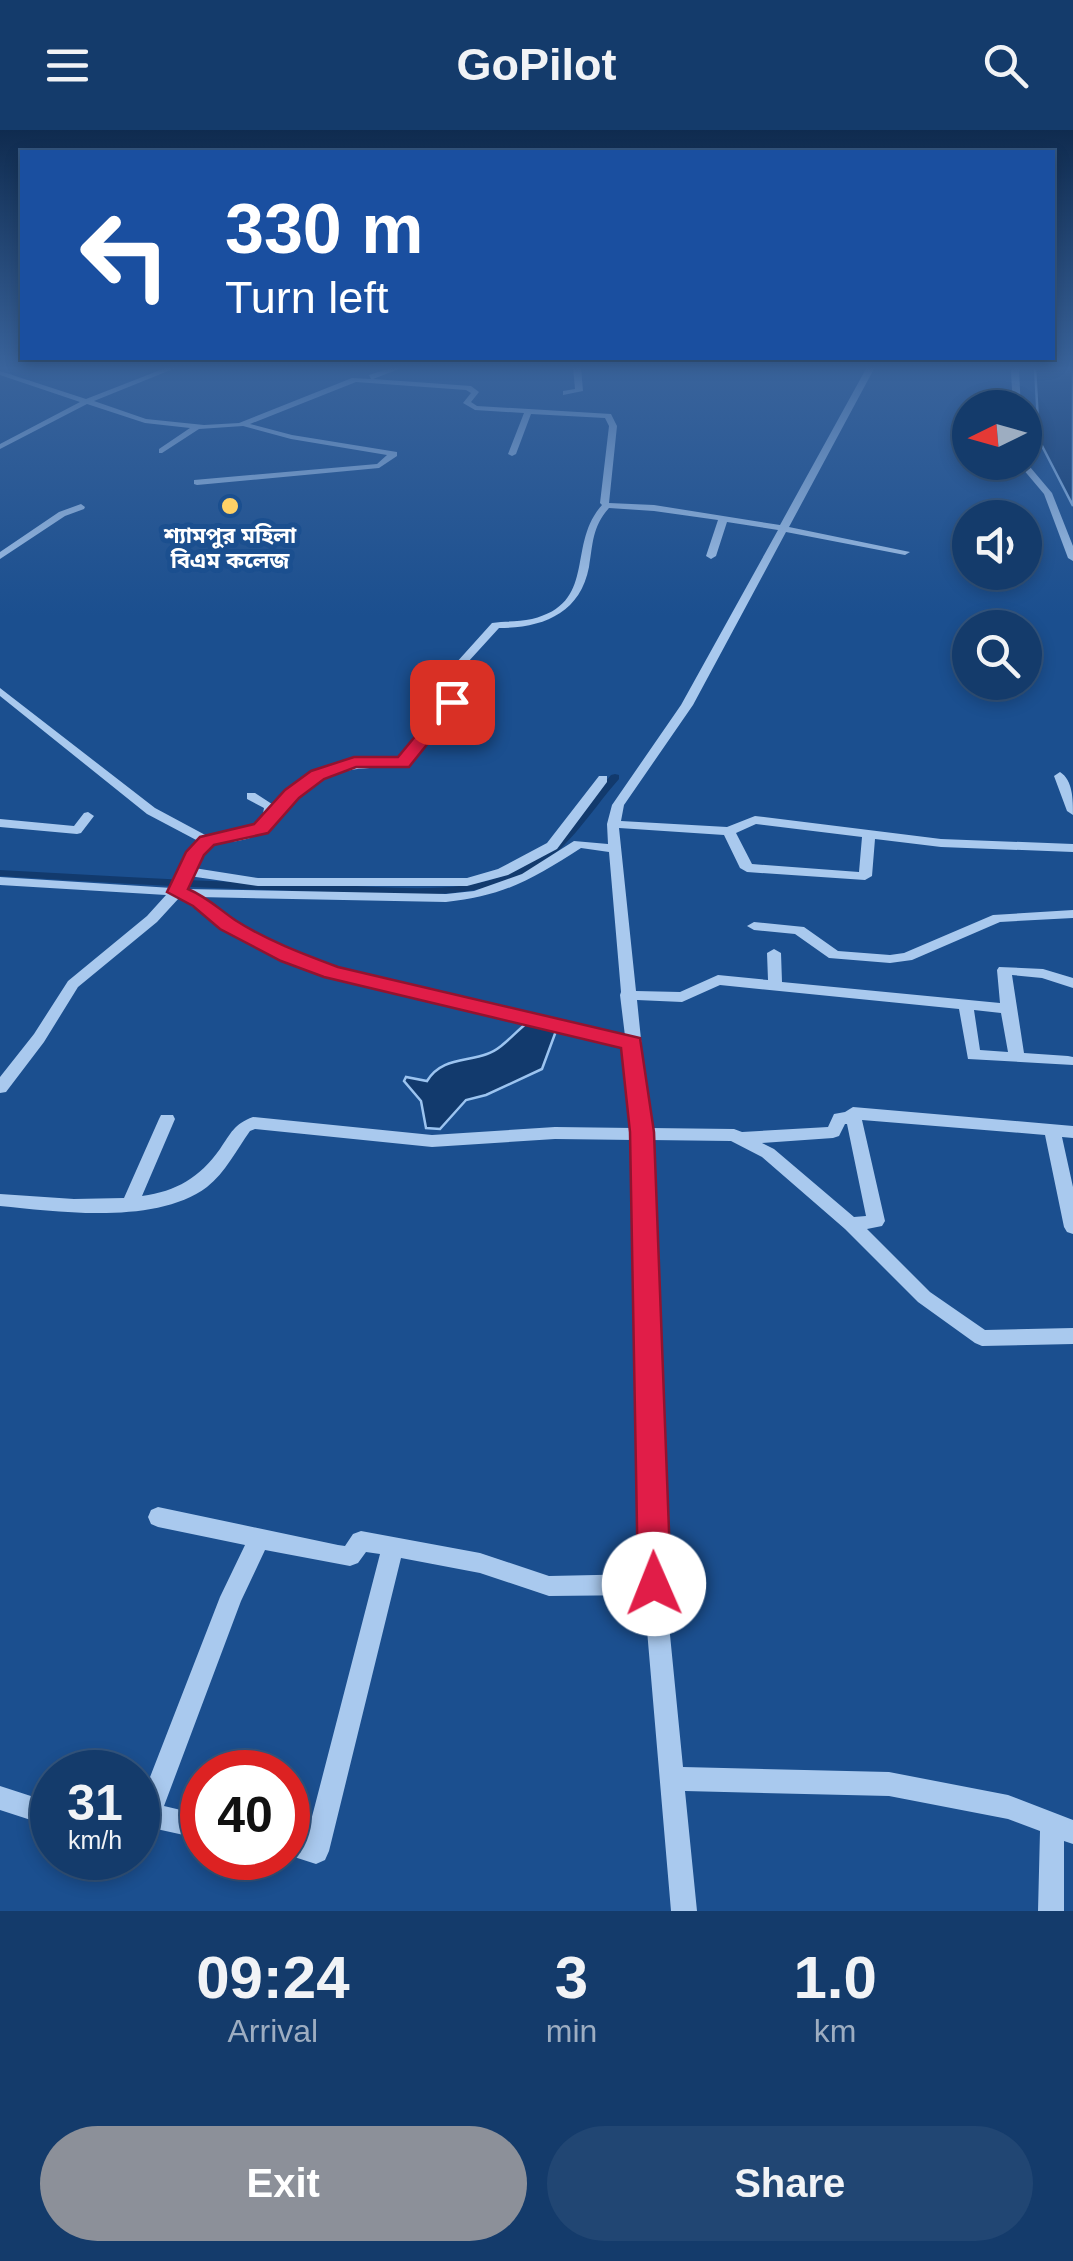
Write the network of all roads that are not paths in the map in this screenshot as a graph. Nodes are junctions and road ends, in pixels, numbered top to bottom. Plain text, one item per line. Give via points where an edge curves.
1 (165, 450) edge
2 (371, 450) edge
3 (513, 450) edge
4 (609, 450) edge
5 (827, 450) edge
6 (162, 452) dead end
7 (512, 454) dead end
8 (1037, 480) edge
9 (197, 482) dead end
10 (607, 505) junction
11 (81, 507) dead end
12 (723, 519) junction
13 (784, 530) junction
14 (905, 552) dead end
15 (0, 556) edge
16 (711, 556) dead end
17 (1073, 558) edge
18 (0, 691) edge
19 (1060, 776) dead end
20 (603, 780) dead end
21 (251, 796) dead end
22 (1073, 811) edge
23 (88, 816) dead end
24 (272, 816) junction
25 (0, 823) edge
26 (613, 824) junction
27 (729, 831) junction
28 (869, 835) junction
29 (207, 841) junction
30 (613, 848) junction
31 (1073, 848) edge
32 (180, 881) junction
33 (0, 882) edge
34 (381, 890) junction
35 (1073, 914) edge
36 (754, 926) dead end
37 (774, 954) dead end
38 (775, 984) junction
39 (1073, 984) edge
40 (627, 995) junction
41 (966, 1006) junction
42 (1008, 1009) junction
43 (632, 1043) junction
44 (1017, 1058) junction
45 (1068, 1061) dead end
46 (0, 1088) edge
47 (854, 1118) junction
48 (167, 1119) dead end
49 (1052, 1129) junction
50 (642, 1132) junction
51 (1073, 1132) edge
52 (742, 1138) junction
53 (0, 1200) edge
54 (130, 1204) junction
55 (851, 1224) junction
56 (1073, 1226) edge
57 (1073, 1336) edge
58 (158, 1517) dead end
59 (260, 1538) junction
60 (393, 1546) junction
61 (654, 1584) junction
62 (160, 1776) edge
63 (674, 1779) junction
64 (0, 1798) edge
65 (30, 1808) edge
66 (1063, 1828) edge
67 (310, 1849) edge
68 (684, 1911) edge
69 (1051, 1911) edge

1 - 6 street
2 - 9 street via 394,454 378,466
3 - 7 street
4 - 10 street
5 - 13 street
8 - 17 street via 1048,492
10 - 12 street
10 - 24 street via 584,542 578,588 546,622 496,625 479,640 460,663 482,674 480,680 438,716 403,763 354,762 318,775
11 - 15 street
12 - 13 street
12 - 16 street
13 - 14 street
13 - 26 street
18 - 29 street via 151,810
19 - 22 street
20 - 34 street via 552,846 532,859 468,882
21 - 24 street
23 - 25 street via 72,830
24 - 29 street via 247,834
26 - 27 street
26 - 30 street
27 - 28 street via 755,820
27 - 28 street via 747,868 865,876
28 - 31 street
29 - 32 street
30 - 34 street via 579,844 527,877 476,895
30 - 40 street
32 - 33 street
32 - 34 street
32 - 34 street
32 - 43 street via 228,924 332,972
32 - 46 street via 152,918 72,984
35 - 36 street via 998,918 890,959 834,955 799,930
37 - 38 street
38 - 40 street via 718,980 682,997
38 - 41 street
39 - 42 street via 1004,970
40 - 43 street
41 - 42 street
41 - 44 street via 973,1055
42 - 44 street
43 - 50 street
44 - 45 street
47 - 49 street via 853,1113
47 - 52 street via 840,1118 833,1132
47 - 55 street via 876,1221
48 - 54 street
49 - 51 street
49 - 56 street
50 - 52 street
50 - 54 street via 432,1141 253,1123 199,1184
50 - 61 street
52 - 55 street
53 - 54 street
55 - 57 street via 924,1297 982,1338
58 - 59 street
59 - 60 street via 350,1556 361,1542
59 - 62 street
60 - 61 street via 480,1563 548,1586
60 - 67 street via 316,1851
61 - 63 street
63 - 66 street via 889,1784 1008,1807
63 - 68 street
64 - 65 street
66 - 69 street

